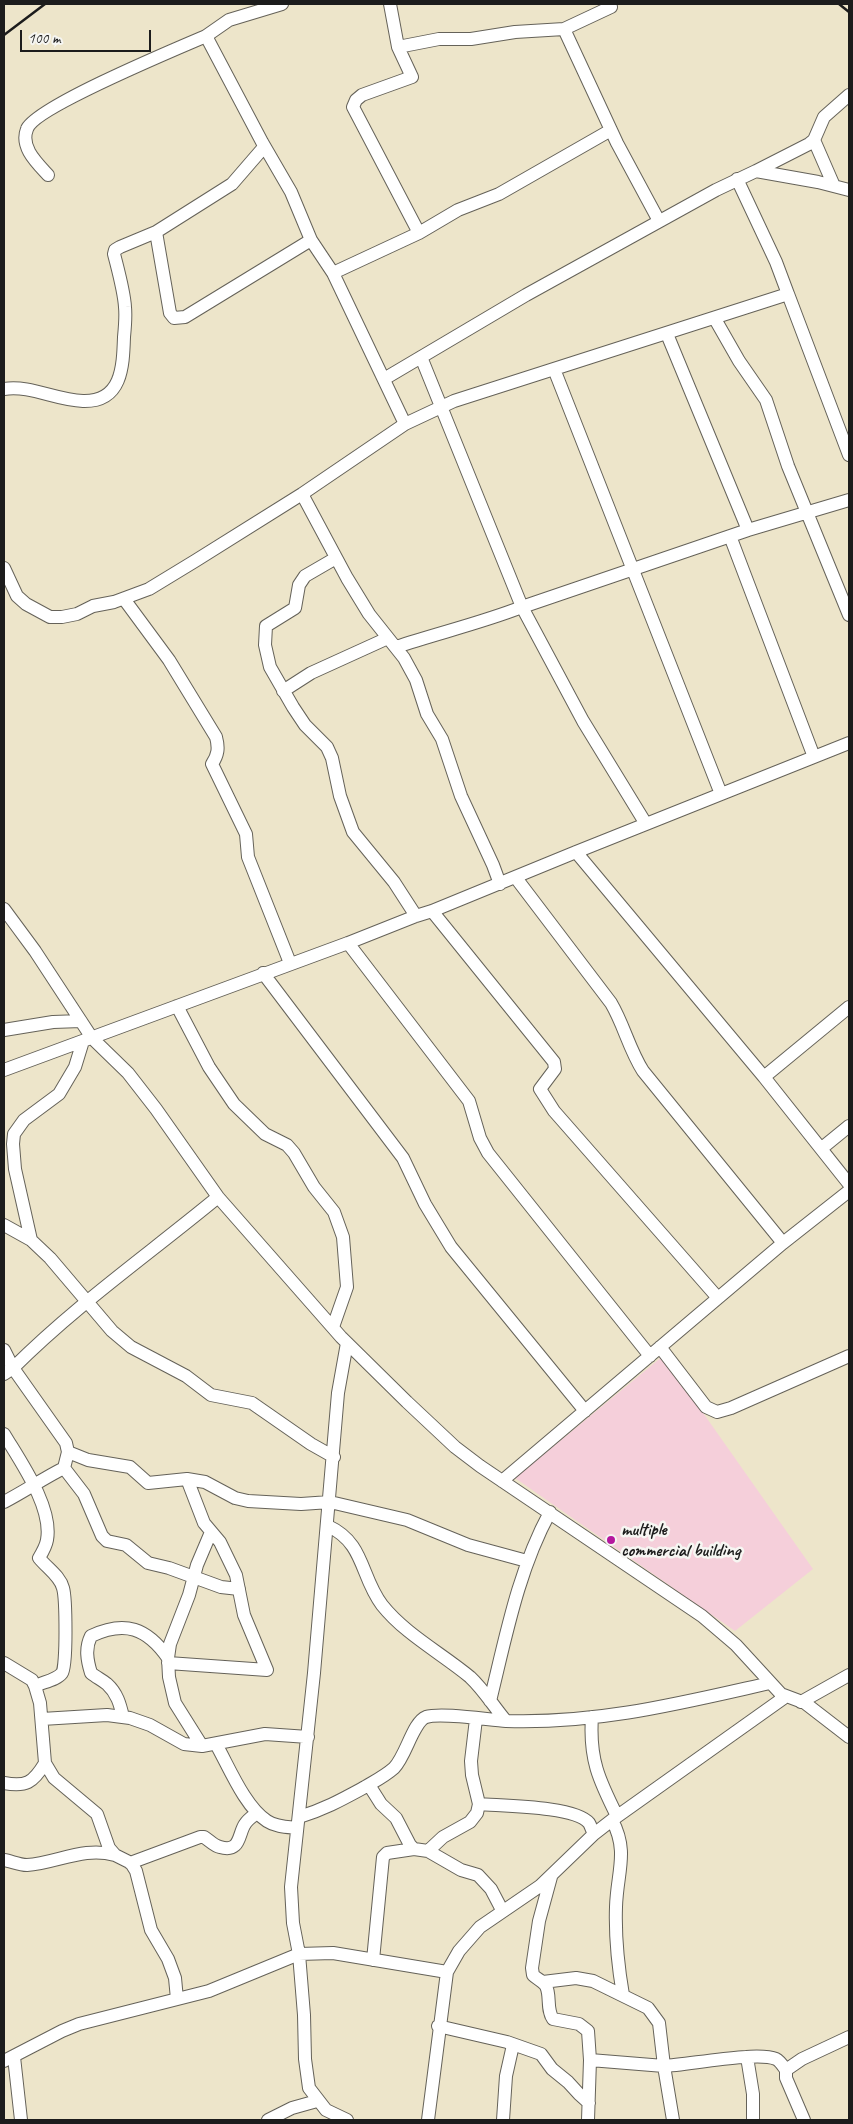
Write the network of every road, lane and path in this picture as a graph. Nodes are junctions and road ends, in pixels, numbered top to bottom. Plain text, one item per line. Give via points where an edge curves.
1 (282, 4) edge
2 (390, 4) edge
3 (611, 7) dead end
4 (564, 29) junction
5 (206, 36) junction
6 (398, 47) junction
7 (849, 95) edge
8 (611, 130) junction
9 (814, 140) junction
10 (264, 147) junction
11 (756, 171) junction
12 (48, 175) dead end
13 (737, 179) junction
14 (834, 186) junction
15 (849, 190) edge
16 (659, 221) junction
17 (156, 232) junction
18 (419, 232) junction
19 (311, 240) junction
20 (333, 273) junction
21 (788, 294) junction
22 (715, 319) junction
23 (667, 334) junction
24 (421, 357) junction
25 (554, 369) junction
26 (384, 380) junction
27 (4, 389) edge
28 (440, 407) junction
29 (406, 424) junction
30 (849, 455) edge
31 (302, 494) junction
32 (849, 500) edge
33 (807, 514) junction
34 (748, 530) junction
35 (730, 536) junction
36 (336, 558) junction
37 (4, 568) edge
38 (633, 570) junction
39 (124, 599) junction
40 (522, 606) junction
41 (849, 614) edge
42 (392, 642) junction
43 (283, 691) junction
44 (849, 744) edge
45 (814, 758) junction
46 (721, 794) junction
47 (646, 824) junction
48 (576, 852) junction
49 (516, 878) junction
50 (500, 884) junction
51 (4, 910) edge
52 (432, 912) junction
53 (416, 916) junction
54 (348, 943) junction
55 (290, 963) junction
56 (263, 973) junction
57 (177, 1006) junction
58 (849, 1007) edge
59 (81, 1021) junction
60 (5, 1027) edge
61 (87, 1040) junction
62 (4, 1070) edge
63 (764, 1077) junction
64 (849, 1126) edge
65 (822, 1148) junction
66 (849, 1184) edge
67 (849, 1190) edge
68 (218, 1197) junction
69 (4, 1225) edge
70 (31, 1240) junction
71 (783, 1242) junction
72 (718, 1298) junction
73 (87, 1300) junction
74 (333, 1327) junction
75 (347, 1343) junction
76 (660, 1347) junction
77 (4, 1350) edge
78 (650, 1356) junction
79 (849, 1356) edge
80 (8, 1371) edge
81 (585, 1411) junction
82 (4, 1434) edge
83 (68, 1452) junction
84 (334, 1457) junction
85 (64, 1468) junction
86 (187, 1479) junction
87 (502, 1481) junction
88 (34, 1483) junction
89 (4, 1502) edge
90 (330, 1502) junction
91 (550, 1512) junction
92 (328, 1526) junction
93 (211, 1532) junction
94 (527, 1561) junction
95 (194, 1577) junction
96 (240, 1589) junction
97 (168, 1660) junction
98 (4, 1663) edge
99 (849, 1675) edge
100 (770, 1683) junction
101 (35, 1686) junction
102 (785, 1696) junction
103 (490, 1701) junction
104 (801, 1702) junction
105 (123, 1717) junction
106 (592, 1717) junction
107 (42, 1719) junction
108 (476, 1719) junction
109 (506, 1721) junction
110 (308, 1737) junction
111 (849, 1737) edge
112 (216, 1744) junction
113 (202, 1746) junction
114 (45, 1763) junction
115 (4, 1783) edge
116 (369, 1784) junction
117 (479, 1804) junction
118 (257, 1814) junction
119 (614, 1818) junction
120 (298, 1822) junction
121 (594, 1834) junction
122 (414, 1849) junction
123 (428, 1851) junction
124 (115, 1855) junction
125 (4, 1860) edge
126 (130, 1863) junction
127 (551, 1877) junction
128 (502, 1910) junction
129 (299, 1954) junction
130 (373, 1960) junction
131 (447, 1972) junction
132 (543, 1982) junction
133 (624, 1995) junction
134 (177, 1999) junction
135 (438, 2026) junction
136 (849, 2037) edge
137 (513, 2045) junction
138 (747, 2057) junction
139 (9, 2059) edge
140 (590, 2060) junction
141 (664, 2066) junction
142 (786, 2070) junction
143 (317, 2101) junction
144 (589, 2103) junction
145 (21, 2120) edge
146 (268, 2120) edge
147 (347, 2120) edge
148 (428, 2120) edge
149 (503, 2120) edge
150 (588, 2120) edge
151 (673, 2120) edge
152 (753, 2120) edge
153 (804, 2120) edge

1 - 5 street via 229,20
2 - 6 street
3 - 4 street
4 - 6 street via 471,39 439,39
4 - 8 street
5 - 10 street
5 - 12 street via 73,96 32,120 26,133 28,150
6 - 18 street via 412,77 362,95 353,107
7 - 9 street via 824,116
8 - 16 street
8 - 18 street via 499,194 458,210
9 - 11 street
9 - 14 street
10 - 17 street via 232,184
10 - 19 street via 291,192
11 - 13 street
11 - 14 street
13 - 16 street
13 - 21 street
14 - 15 street
16 - 24 street
17 - 19 street via 170,313 174,318 185,317
17 - 27 street via 115,250 126,306 122,372 110,394 98,400 81,401 23,388
18 - 20 street
19 - 20 street
20 - 26 street
21 - 22 street
21 - 30 street
22 - 23 street
22 - 33 street via 766,400
23 - 25 street
23 - 34 street
24 - 26 street
24 - 28 street
25 - 28 street
25 - 38 street
26 - 29 street
28 - 29 street
28 - 40 street
29 - 31 street
31 - 36 street
31 - 39 street via 149,588
32 - 33 street
33 - 34 street
33 - 41 street
34 - 35 street
35 - 38 street
35 - 45 street
36 - 42 street via 369,614
36 - 43 street via 305,576 299,585 295,608 266,626 266,654
37 - 39 street via 17,596 50,617 62,618
38 - 40 street
38 - 46 street
39 - 55 street via 169,660 216,737 217,755 212,764 246,834 248,857
40 - 42 street via 489,620
40 - 47 street via 583,721
42 - 43 street via 311,673
42 - 50 street via 416,680 427,714 442,739 462,796
43 - 53 street via 305,725 327,747 353,832 394,882
44 - 45 street
45 - 46 street
46 - 47 street
47 - 48 street
48 - 49 street
48 - 63 street
49 - 50 street
49 - 71 street via 611,1004 624,1026 632,1052 644,1070
50 - 52 street
51 - 59 street
52 - 53 street
52 - 72 street via 554,1062 555,1069 540,1089 554,1111
53 - 54 street
54 - 55 street
54 - 78 street via 469,1101 488,1153
55 - 56 street
56 - 57 street
56 - 81 street via 403,1158 450,1247
57 - 61 street
57 - 74 street via 234,1104 265,1134 287,1145 334,1212 343,1238 348,1287
58 - 63 street
59 - 60 street
59 - 61 street
61 - 62 street
61 - 68 street via 133,1080
61 - 70 street via 60,1094 24,1120 14,1134 15,1169
63 - 65 street
64 - 65 street
65 - 66 street
67 - 71 street
68 - 73 street
68 - 74 street
69 - 70 street
70 - 73 street
71 - 72 street
72 - 76 street
73 - 80 street
73 - 84 street via 112,1331 131,1347 186,1376 211,1395 252,1403
74 - 75 street
75 - 84 street via 338,1393
75 - 87 street via 455,1447
76 - 78 street
76 - 79 street via 706,1407 717,1412
77 - 80 street
78 - 81 street
80 - 83 street via 66,1443
81 - 87 street
82 - 88 street
83 - 85 street
83 - 86 street via 88,1460 130,1467 148,1483
84 - 90 street
85 - 88 street
85 - 95 street via 84,1494 102,1536 126,1545 148,1563
86 - 90 street via 205,1482 235,1498 248,1501
86 - 93 street via 204,1523
87 - 91 street
88 - 89 street
88 - 101 street via 47,1528 47,1540 39,1558 64,1589 65,1629 64,1672 58,1678
90 - 92 street
90 - 94 street via 407,1520 468,1545
91 - 94 street
91 - 100 street via 702,1616 736,1645
92 - 103 street via 339,1531 353,1545 373,1590 391,1616 472,1680
92 - 110 street
93 - 95 street
93 - 96 street via 229,1560
94 - 103 street via 515,1596
95 - 96 street via 221,1587
95 - 97 street via 170,1644
96 - 97 street via 246,1622 267,1670
97 - 105 street via 157,1643 133,1629 123,1626 91,1636 87,1654 91,1673 113,1690
97 - 113 street via 176,1703
98 - 101 street via 32,1680
99 - 104 street
100 - 102 street
100 - 106 street via 642,1712
101 - 107 street
102 - 104 street
102 - 119 street
103 - 109 street
104 - 111 street
105 - 107 street
105 - 113 street via 150,1725 184,1744
106 - 109 street via 563,1721
106 - 119 street via 594,1765
107 - 114 street
108 - 109 street
108 - 116 street via 424,1718 415,1728 395,1766 383,1778
108 - 117 street via 472,1774
110 - 112 street via 266,1734
110 - 120 street
112 - 113 street
112 - 118 street
114 - 115 street via 29,1783
114 - 124 street via 64,1788 97,1814 109,1848
116 - 120 street
116 - 122 street via 381,1804 396,1818
117 - 121 street via 562,1811 585,1820
117 - 123 street via 470,1822
118 - 120 street via 282,1826
118 - 126 street via 246,1822 236,1845 229,1848 220,1848 200,1837
119 - 121 street
119 - 133 street via 622,1850 616,1930
120 - 129 street via 291,1887
121 - 127 street
122 - 123 street
122 - 130 street via 383,1856
123 - 128 street via 478,1875 491,1889
124 - 125 street via 84,1852 24,1865
124 - 126 street
126 - 134 street via 136,1871 151,1930 175,1978
127 - 128 street
127 - 132 street via 539,1921 532,1968 533,1975
128 - 131 street via 480,1927 459,1951
129 - 130 street via 333,1953
129 - 134 street via 209,1991
129 - 143 street via 305,2059 309,2088
130 - 131 street
131 - 135 street
132 - 133 street via 576,1978 593,1981
132 - 140 street via 553,2020 579,2024 588,2031
133 - 141 street via 656,2016 661,2029
134 - 139 street via 80,2024
135 - 137 street
135 - 148 street
136 - 142 street
137 - 144 street via 541,2054 552,2069
137 - 149 street via 506,2076
138 - 141 street
138 - 142 street via 775,2058
138 - 152 street
139 - 145 street
140 - 141 street
140 - 144 street
141 - 151 street
142 - 153 street via 786,2078
143 - 146 street via 292,2108
143 - 147 street via 326,2110
144 - 150 street

